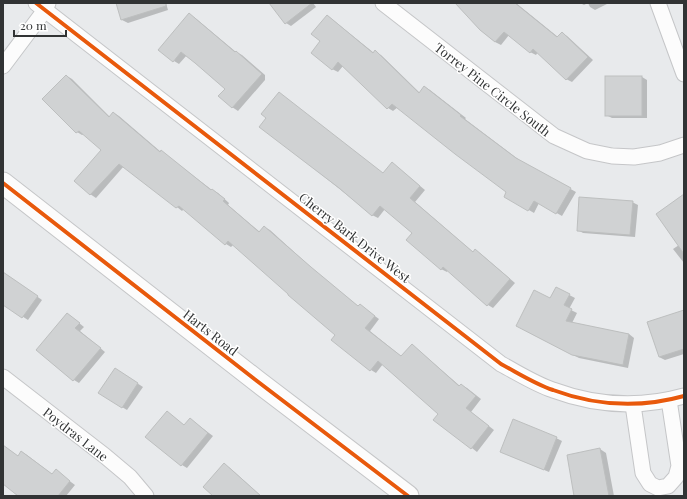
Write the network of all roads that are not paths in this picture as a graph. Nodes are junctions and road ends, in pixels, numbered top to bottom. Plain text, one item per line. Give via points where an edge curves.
1 (383, 3) edge
2 (658, 3) edge
3 (43, 5) edge
4 (3, 66) edge
5 (684, 74) edge
6 (684, 145) edge
7 (3, 183) edge
8 (3, 377) edge
9 (684, 396) edge
10 (669, 400) junction
11 (633, 405) junction
12 (146, 496) edge
13 (408, 496) edge

1 - 6 street, Torrey Pine Circle South via 554,136 587,151 612,156 634,157 660,153
2 - 5 street
3 - 4 street
3 - 11 street, Cherry Bark Drive West via 501,364 553,390 581,398
7 - 13 street, Harts Road
8 - 12 street, Poydras Lane via 106,456 130,477
9 - 10 street, Cherry Bark Drive West
10 - 11 street, Cherry Bark Drive West
10 - 11 street via 679,466 676,477 668,486 658,488 650,484 643,473

